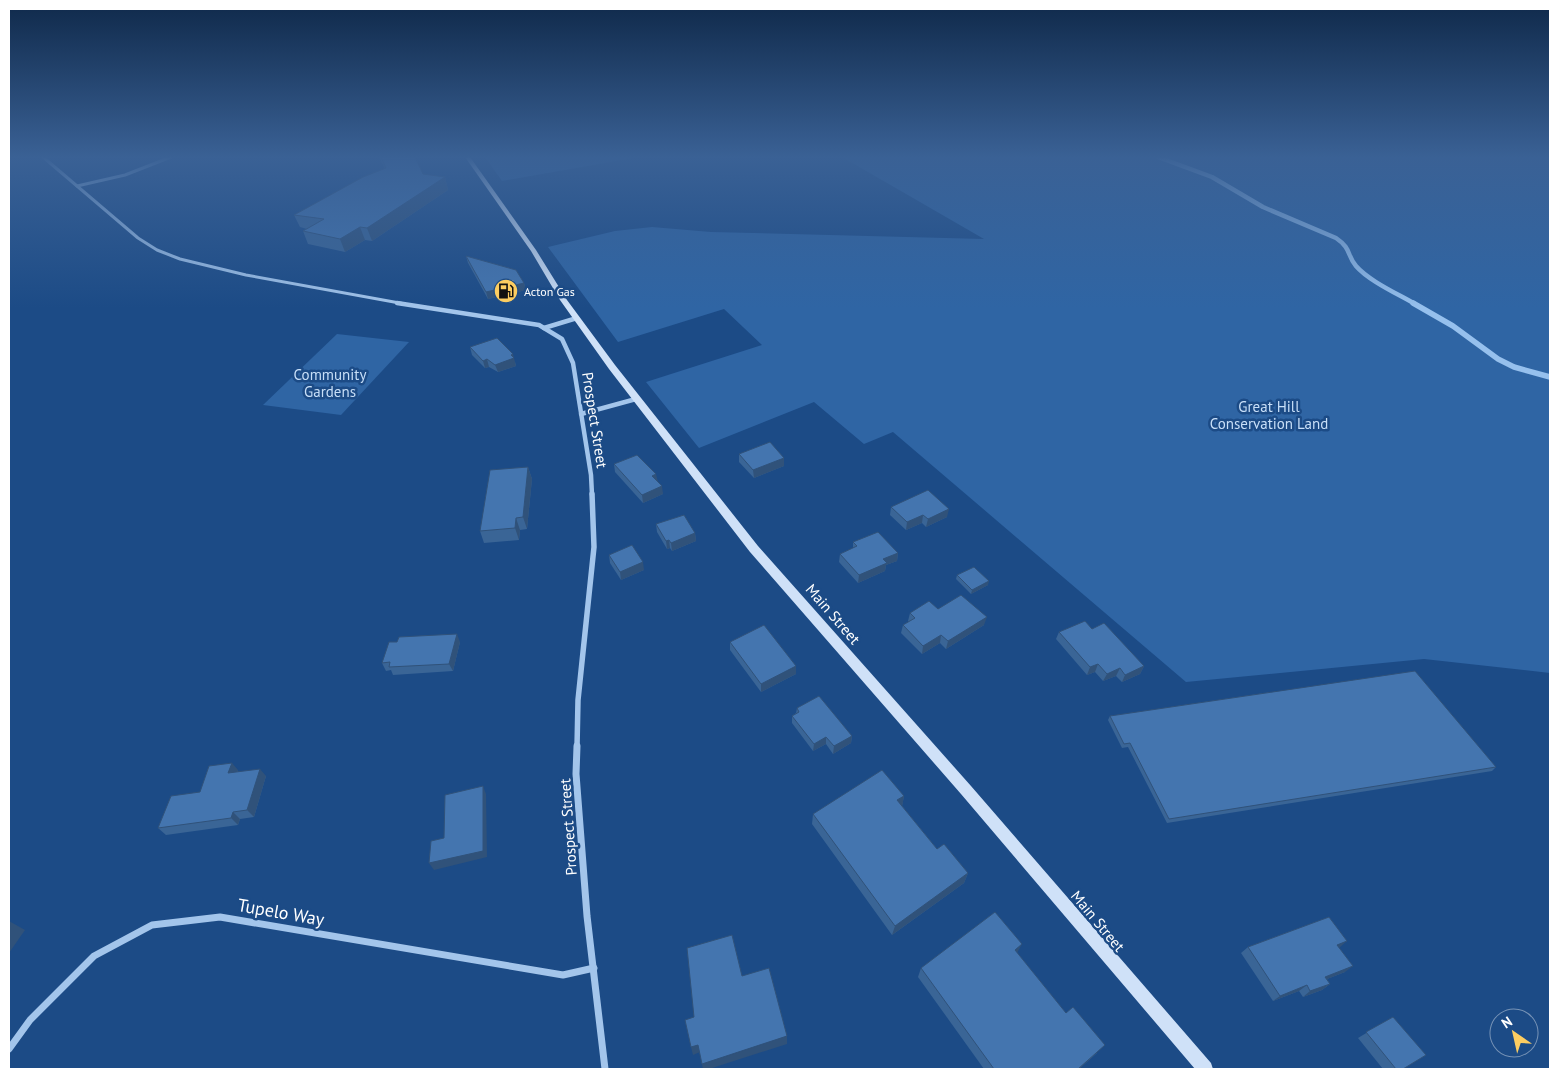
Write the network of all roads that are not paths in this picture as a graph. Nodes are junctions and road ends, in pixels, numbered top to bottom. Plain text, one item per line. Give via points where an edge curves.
1 (102, 207) edge
2 (503, 207) edge
3 (577, 318) junction
4 (544, 328) junction
5 (636, 399) junction
6 (581, 414) junction
7 (594, 968) junction
8 (9, 1049) edge
9 (605, 1069) edge
10 (1205, 1069) edge

1 - 4 street, Prospect Street via 138,238 180,259 246,275
2 - 3 main road, Main Street
3 - 4 street
3 - 5 main road, Main Street
4 - 6 street, Prospect Street via 562,339 573,363
5 - 6 street
5 - 10 main road, Main Street via 754,549
6 - 7 street, Prospect Street via 591,475 594,547 578,700 576,774
7 - 8 street, Tupelo Way via 563,975 220,917 152,925 94,956 30,1020
7 - 9 street, Prospect Street

